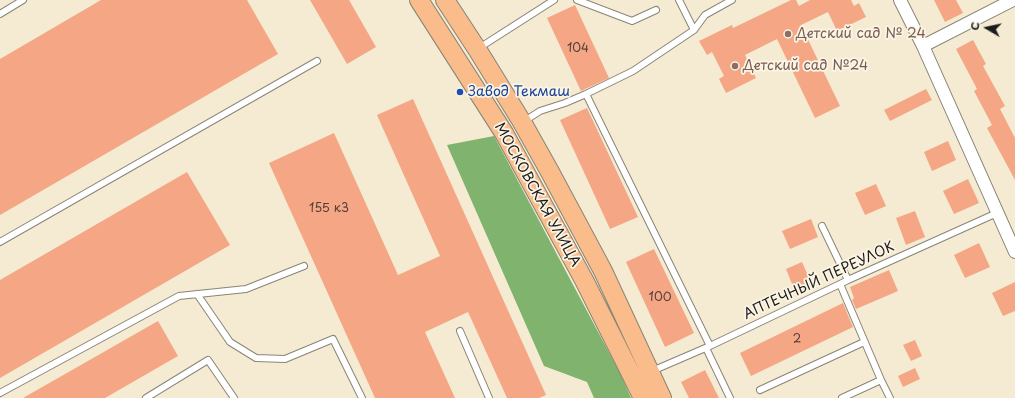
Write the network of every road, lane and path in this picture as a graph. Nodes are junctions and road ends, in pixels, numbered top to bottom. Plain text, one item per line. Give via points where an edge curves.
1 (23, 0) edge
2 (419, 0) edge
3 (445, 0) edge
4 (554, 0) edge
5 (577, 0) edge
6 (679, 0) edge
7 (732, 0) edge
8 (900, 0) edge
9 (1013, 0) edge
10 (547, 2) edge
11 (656, 10) dead end
12 (0, 14) edge
13 (694, 30) junction
14 (922, 46) junction
15 (478, 49) junction
16 (317, 61) dead end
17 (586, 94) junction
18 (522, 122) junction
19 (997, 213) junction
20 (822, 226) dead end
21 (0, 242) edge
22 (1015, 252) edge
23 (304, 266) dead end
24 (848, 280) junction
25 (840, 284) junction
26 (197, 294) junction
27 (460, 331) dead end
28 (864, 342) junction
29 (708, 347) junction
30 (650, 372) junction
31 (881, 380) junction
32 (760, 390) dead end
33 (0, 393) edge
34 (146, 398) edge
35 (234, 398) edge
36 (362, 398) edge
37 (489, 398) edge
38 (643, 398) edge
39 (662, 398) edge
40 (730, 398) edge
41 (842, 398) edge
42 (890, 398) edge

1 - 12 lane
2 - 38 main road, МОСКОВСКАЯ УЛИЦА via 504,133 584,280
3 - 15 main road, МОСКОВСКАЯ УЛИЦА
4 - 10 lane
5 - 11 lane via 632,21
6 - 13 lane
7 - 13 lane via 705,15
8 - 14 street
9 - 14 street
10 - 15 lane
13 - 17 lane via 633,71
14 - 19 street
15 - 18 main road, МОСКОВСКАЯ УЛИЦА
16 - 21 lane
17 - 18 lane via 540,111
17 - 29 lane
18 - 30 main road, МОСКОВСКАЯ УЛИЦА via 603,271
19 - 22 street
19 - 24 lane, АПТЕЧНЫЙ ПЕРЕУЛОК
20 - 24 lane
23 - 26 lane via 246,289
24 - 25 lane, АПТЕЧНЫЙ ПЕРЕУЛОК
25 - 28 lane
25 - 29 lane, АПТЕЧНЫЙ ПЕРЕУЛОК
26 - 33 lane via 178,296
26 - 36 lane via 230,342 256,358 285,359 333,339
27 - 37 lane
28 - 31 lane
28 - 32 lane
29 - 30 lane, АПТЕЧНЫЙ ПЕРЕУЛОК
29 - 40 lane
30 - 39 main road, МОСКОВСКАЯ УЛИЦА
31 - 41 lane
31 - 42 lane
34 - 35 lane via 208,360

